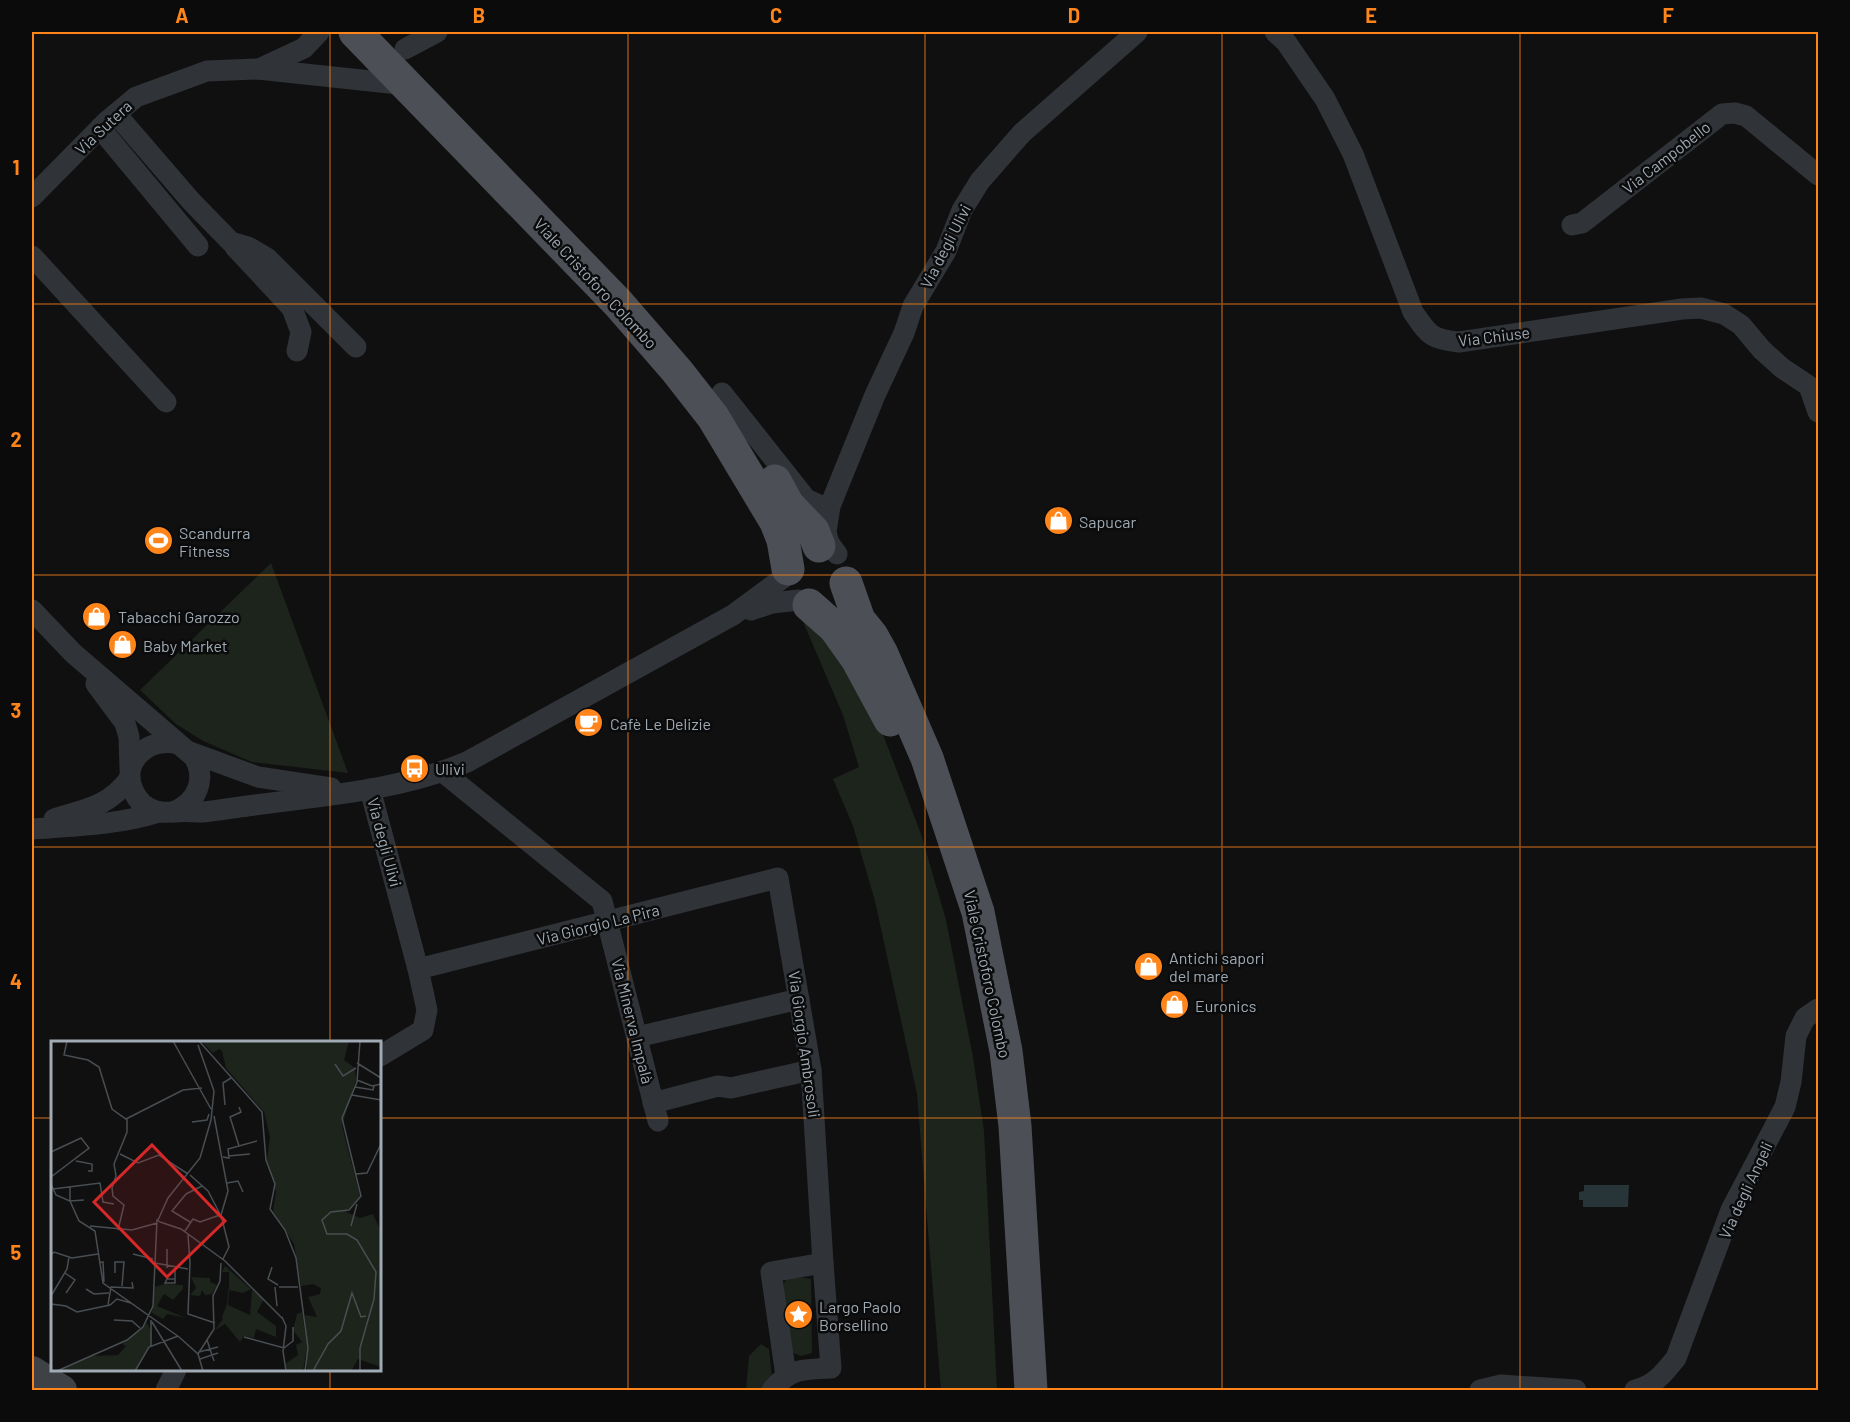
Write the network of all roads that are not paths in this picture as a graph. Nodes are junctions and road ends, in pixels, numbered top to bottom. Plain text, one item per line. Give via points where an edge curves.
1 (319, 32) edge
2 (355, 32) edge
3 (437, 32) edge
4 (1137, 32) edge
5 (1275, 32) edge
6 (396, 40) edge
7 (258, 69) junction
8 (408, 85) junction
9 (116, 114) junction
10 (100, 128) junction
11 (1818, 175) edge
12 (32, 197) edge
13 (1572, 225) dead end
14 (231, 242) junction
15 (198, 246) dead end
16 (32, 256) edge
17 (356, 347) dead end
18 (297, 351) dead end
19 (166, 402) dead end
20 (1818, 412) edge
21 (829, 539) junction
22 (796, 587) junction
23 (32, 609) edge
24 (72, 653) junction
25 (184, 748) junction
26 (443, 772) junction
27 (130, 774) junction
28 (370, 789) junction
29 (349, 792) junction
30 (166, 812) junction
31 (32, 828) edge
32 (778, 878) joint
33 (608, 921) junction
34 (418, 969) junction
35 (800, 999) junction
36 (1818, 1009) edge
37 (637, 1037) junction
38 (381, 1055) edge
39 (812, 1070) junction
40 (823, 1255) junction
41 (32, 1371) edge
42 (176, 1371) edge
43 (779, 1383) edge
44 (62, 1390) edge
45 (166, 1390) edge
46 (1008, 1390) edge
47 (1031, 1390) edge
48 (1480, 1390) edge
49 (1576, 1390) edge
50 (1635, 1390) edge

1 - 7 street via 304,48
2 - 8 main road, Viale Cristoforo Colombo
3 - 6 street
4 - 21 street, Via degli Ulivi via 1022,133 980,181 962,210 946,251 913,306 875,395
5 - 20 street, Via Chiuse via 1325,99 1353,154 1413,312 1439,340 1459,342 1701,308 1724,314 1741,325 1782,368 1809,386
6 - 21 main road, Viale Cristoforo Colombo via 688,348 722,393 788,505
7 - 8 street
7 - 9 street, Via Sutera via 207,71 136,97
8 - 22 main road, Viale Cristoforo Colombo via 618,303 699,398 776,522
9 - 10 street, Via Sutera
9 - 14 street
10 - 12 street, Via Sutera
10 - 15 street
11 - 13 street, Via Campobello via 1746,116 1722,114 1582,223
14 - 17 street via 267,258
14 - 18 street via 292,308 301,332
16 - 19 street
21 - 22 main road via 801,550 792,558
21 - 22 main road via 841,594 821,606
21 - 47 main road, Viale Cristoforo Colombo via 859,620 882,654 927,758 978,912 1006,1051 1015,1126
22 - 26 street, Via degli Ulivi via 733,615
22 - 46 main road, Viale Cristoforo Colombo via 834,627 857,659 889,719 931,832 956,916 974,989 994,1130
23 - 24 street
24 - 25 street
24 - 27 street via 125,723
25 - 27 street via 165,742 145,748 135,758
25 - 29 street via 258,777
25 - 30 street via 198,763 200,783 190,802
26 - 28 street, Via degli Ulivi
26 - 33 street, Via Minerva Impalà via 602,901
27 - 30 street via 133,791 141,802
27 - 31 street via 121,790 106,802
28 - 29 street
28 - 34 street, Via degli Ulivi
29 - 30 street via 201,812
30 - 31 street via 91,825
32 - 33 street, Via Giorgio La Pira
32 - 35 street, Via Giorgio Ambrosoli
33 - 34 street, Via Giorgio La Pira
33 - 37 street, Via Minerva Impalà
34 - 38 street, Via degli Ulivi via 427,1010 423,1030
35 - 37 street
35 - 39 street, Via Giorgio Ambrosoli
36 - 50 street, Via degli Angeli via 1805,1018 1796,1036 1785,1107 1731,1210 1676,1358 1662,1377
37 - 39 street, Via Minerva Impalà via 656,1112 718,1086 731,1088
39 - 40 street, Via Giorgio Ambrosoli
40 - 43 street via 771,1272
40 - 43 street, Via Giorgio Ambrosoli via 831,1368 798,1371
41 - 44 street
42 - 45 street
48 - 49 street via 1502,1385

